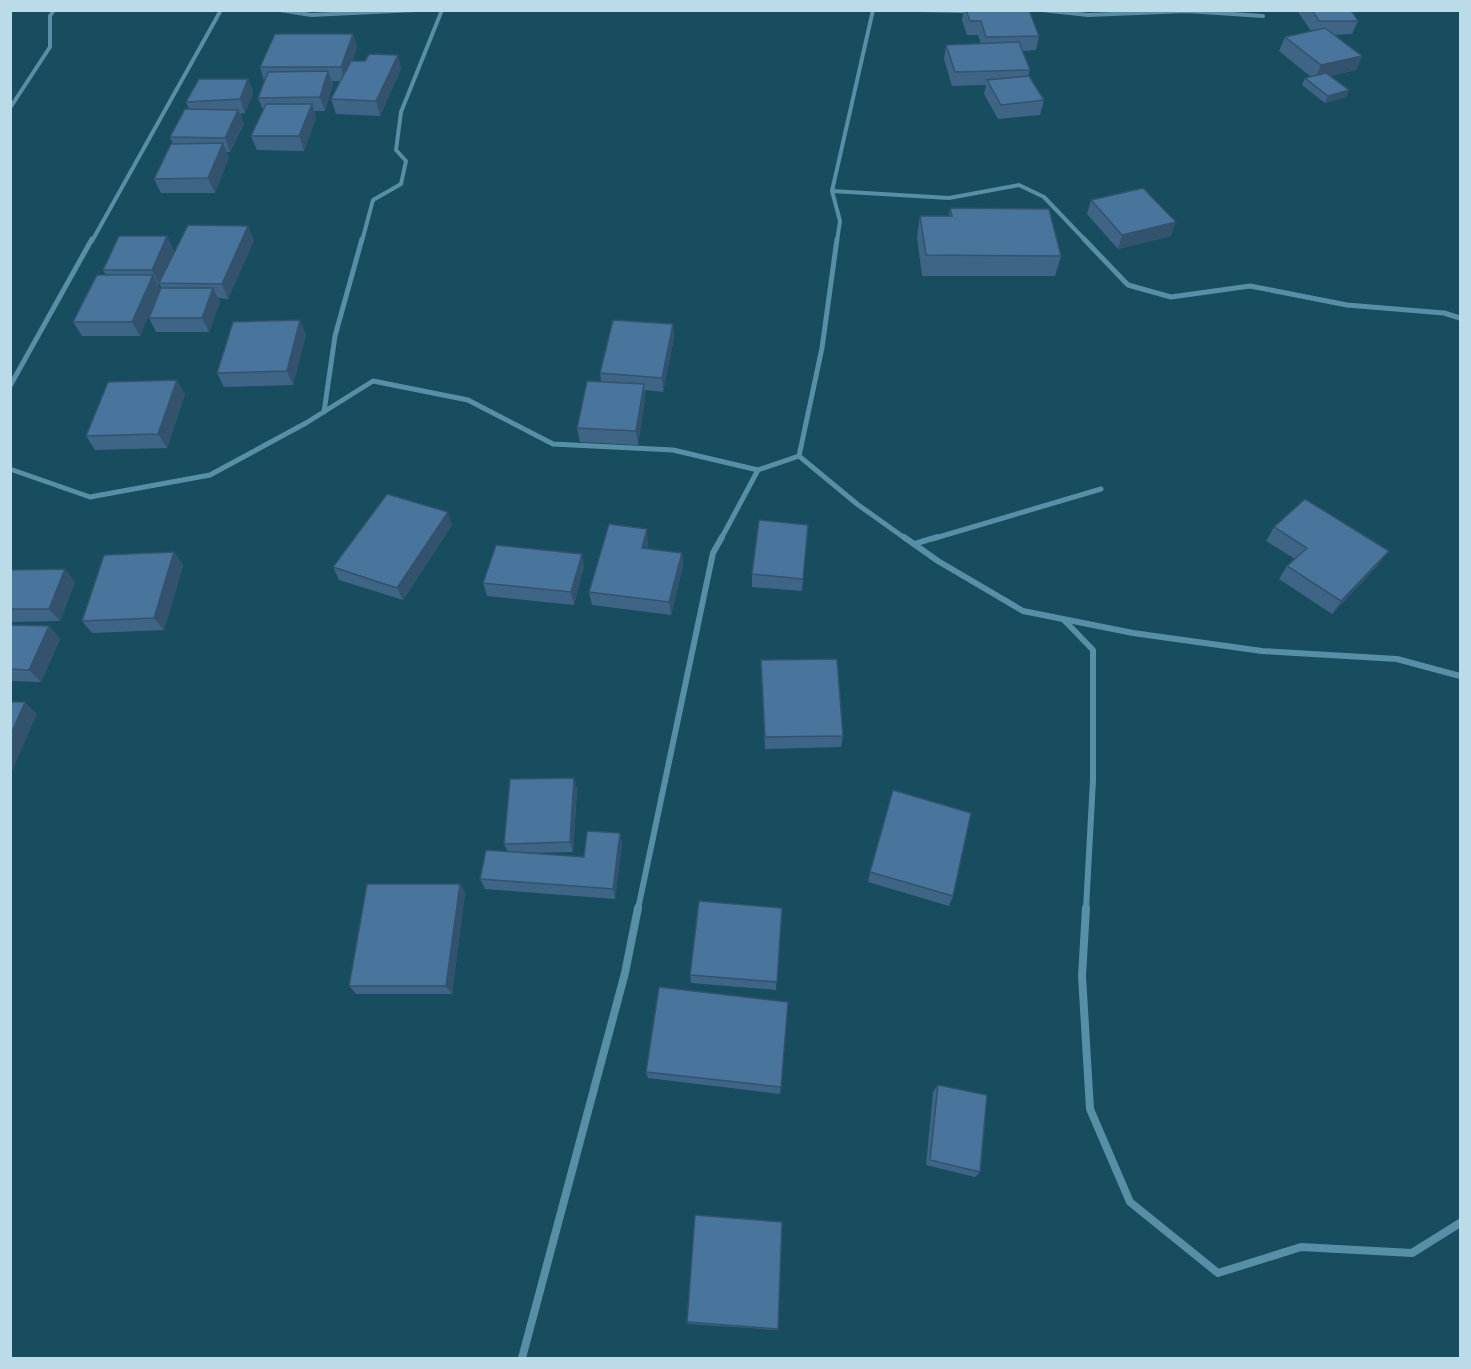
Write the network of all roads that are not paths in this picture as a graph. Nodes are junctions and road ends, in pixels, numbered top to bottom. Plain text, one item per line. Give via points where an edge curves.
1 (54, 10) edge
2 (221, 10) edge
3 (280, 10) edge
4 (416, 10) edge
5 (442, 10) edge
6 (873, 10) edge
7 (918, 10) edge
8 (1042, 10) edge
9 (976, 11) edge
10 (350, 12) edge
11 (1263, 16) dead end
12 (10, 108) edge
13 (832, 191) junction
14 (1461, 318) edge
15 (10, 386) edge
16 (324, 412) junction
17 (799, 456) junction
18 (10, 468) edge
19 (758, 470) junction
20 (1101, 489) dead end
21 (914, 544) junction
22 (1064, 619) junction
23 (1461, 676) edge
24 (1461, 1223) edge
25 (522, 1359) edge

1 - 12 street via 50,16 50,46
2 - 15 street
3 - 10 street via 311,15
4 - 10 street
5 - 16 street via 401,112 396,150 406,161 401,184 373,200 335,336
6 - 13 street
7 - 9 street
8 - 11 street via 1088,15 1187,11
13 - 14 street via 949,198 1020,185 1044,197 1128,285 1171,297 1250,286 1347,305 1444,313
13 - 17 street via 840,221 822,348
16 - 18 street via 210,475 90,497
16 - 19 street via 374,381 468,400 553,444 673,450
17 - 19 street
17 - 21 street
19 - 25 street via 713,553 625,973
20 - 21 street
21 - 22 street via 1023,611
22 - 23 street via 1262,651 1397,659
22 - 24 street via 1093,650 1093,780 1082,976 1090,1109 1130,1202 1218,1273 1300,1247 1412,1253

